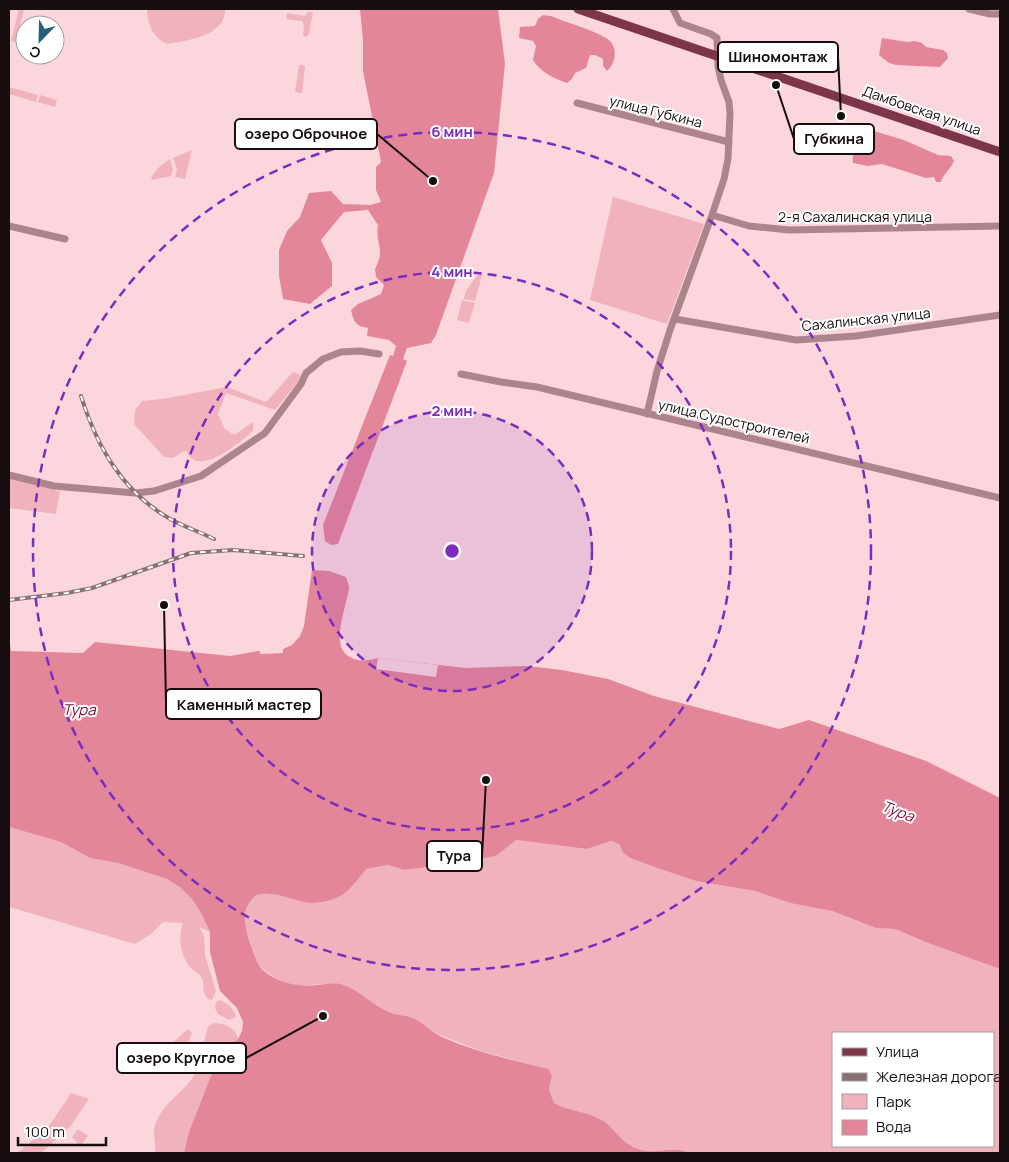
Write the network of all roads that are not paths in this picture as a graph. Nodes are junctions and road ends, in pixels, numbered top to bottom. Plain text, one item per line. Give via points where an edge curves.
1 (578, 9) edge
2 (673, 9) edge
3 (969, 9) edge
4 (1000, 14) edge
5 (717, 56) junction
6 (577, 103) dead end
7 (729, 142) junction
8 (1000, 152) edge
9 (712, 215) junction
10 (9, 226) edge
11 (1000, 226) edge
12 (65, 239) dead end
13 (1000, 315) edge
14 (675, 319) junction
15 (378, 354) dead end
16 (461, 374) dead end
17 (647, 414) junction
18 (9, 475) edge
19 (1000, 498) edge

1 - 5 main road, Дамбовская улица
2 - 5 street via 680,23 717,38
3 - 4 street
5 - 7 street via 729,102
5 - 8 main road, Дамбовская улица
6 - 7 street, улица Губкина
7 - 9 street via 724,179
9 - 11 street, 2-я Сахалинская улица via 749,226 789,230
9 - 14 street
10 - 12 street
13 - 14 street, Сахалинская улица via 858,336 812,339 772,336
14 - 17 street via 657,371
15 - 18 street via 341,352 323,359 306,373 265,433 201,476 154,491 135,493 54,486
16 - 17 street, улица Судостроителей via 537,387
17 - 19 street, улица Судостроителей

